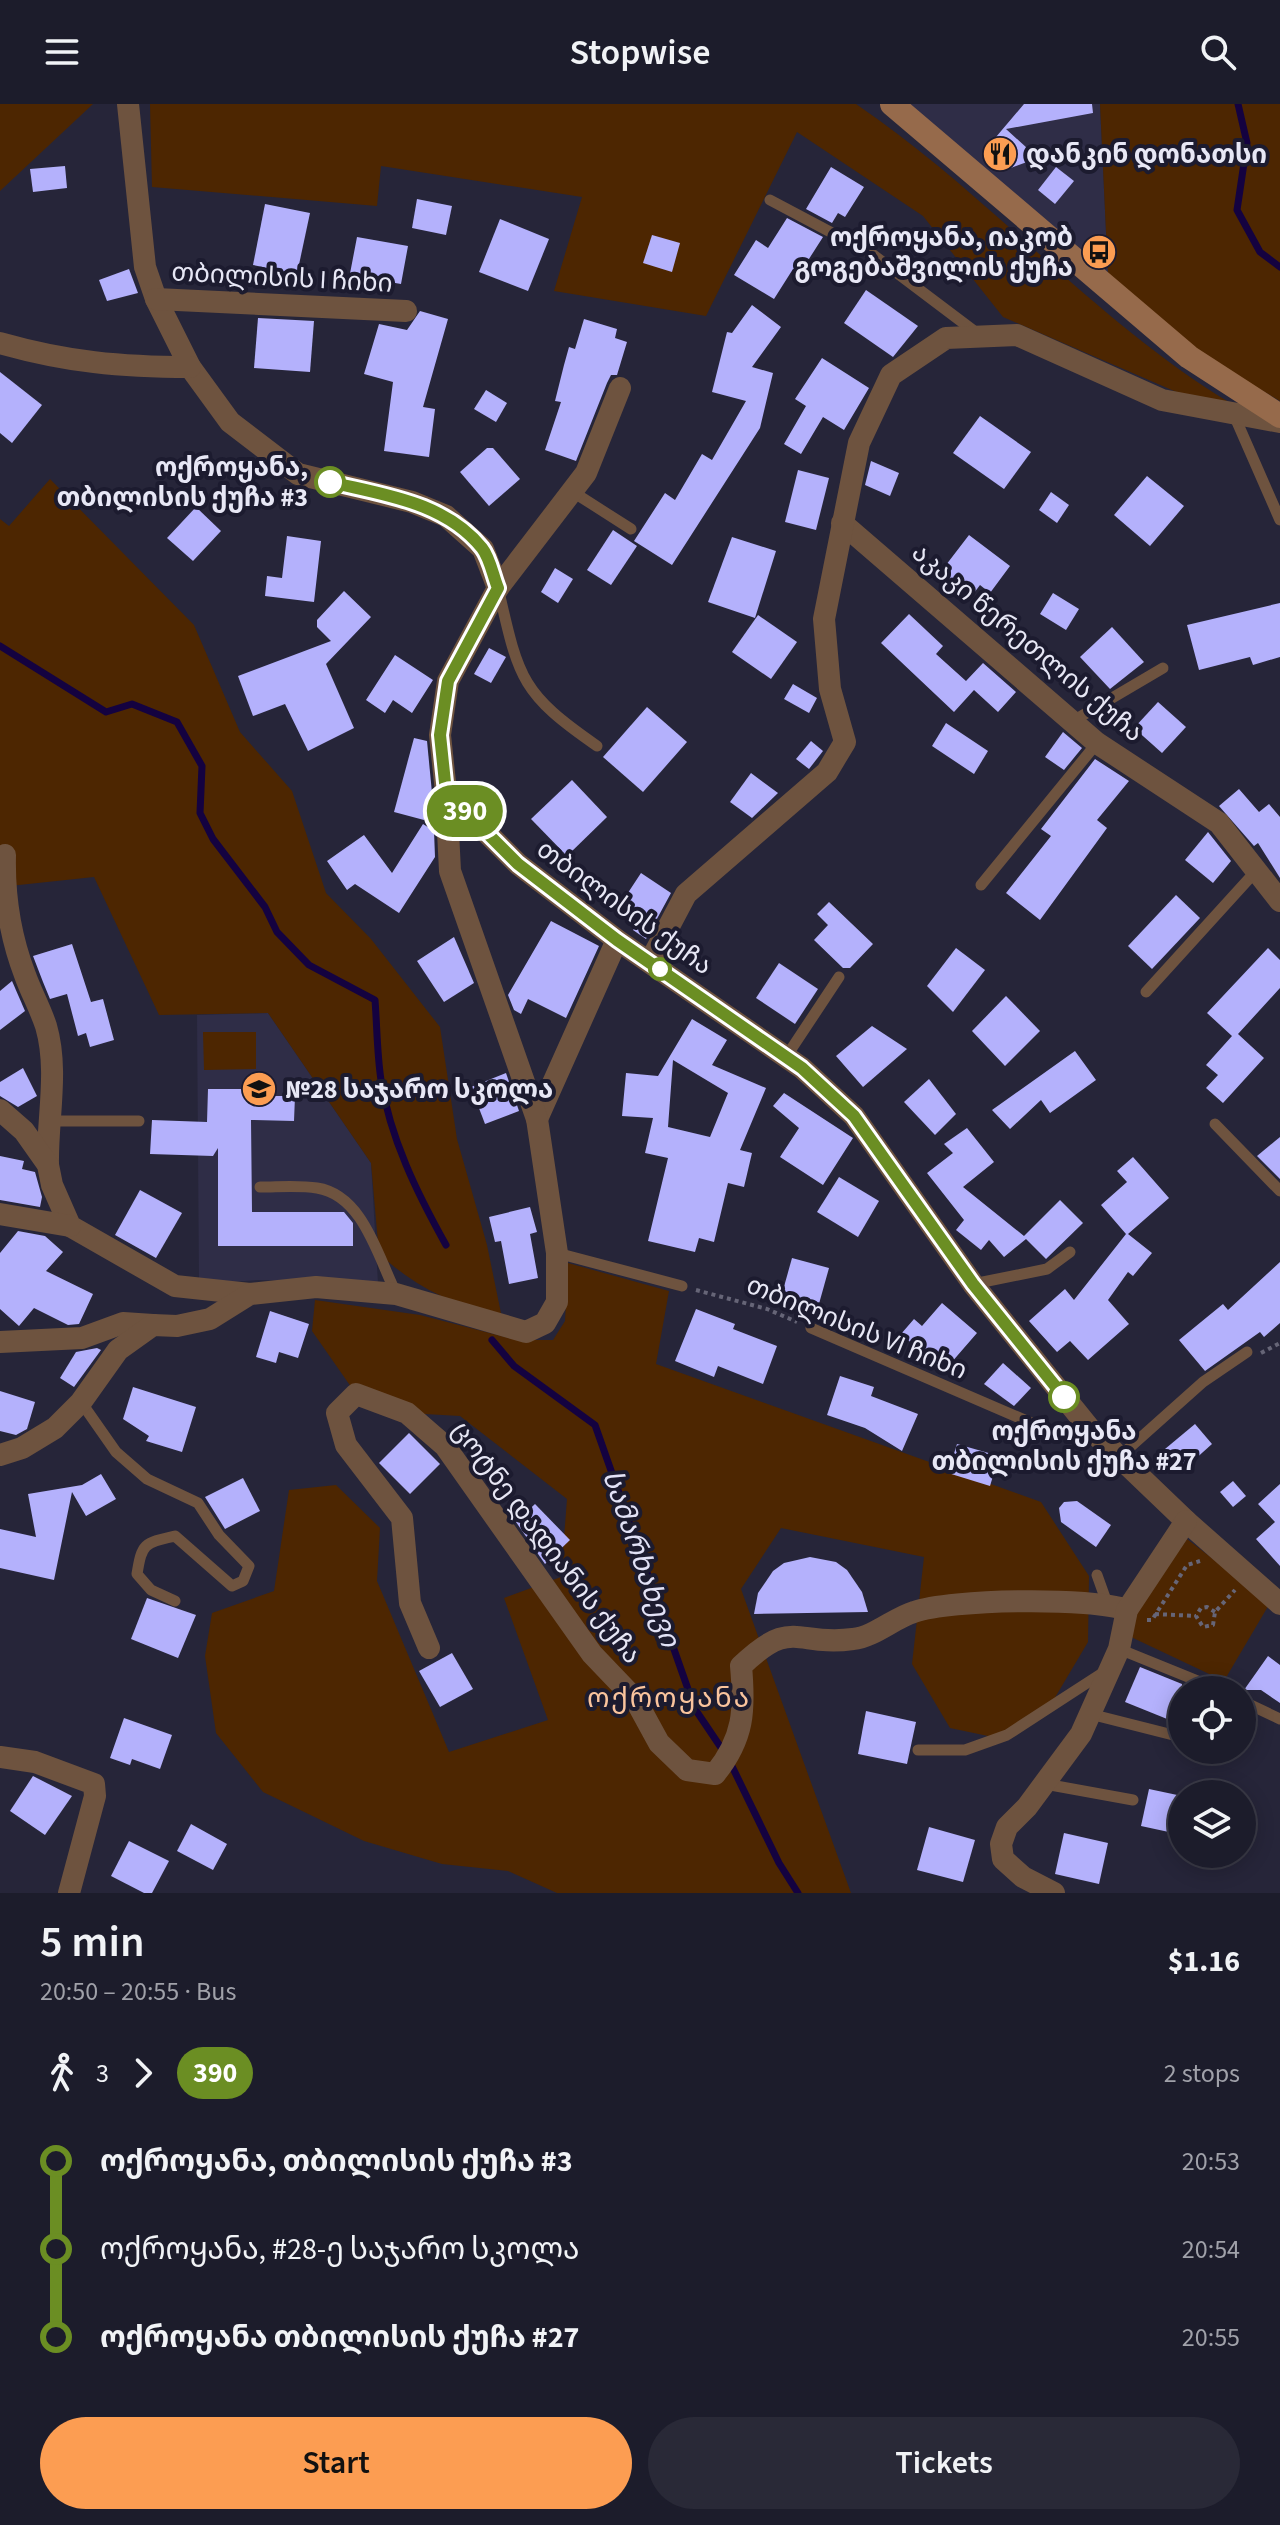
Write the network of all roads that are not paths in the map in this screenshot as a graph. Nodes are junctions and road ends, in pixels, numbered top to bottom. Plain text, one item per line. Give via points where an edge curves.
1 (128, 104) edge
2 (892, 104) edge
3 (770, 200) dead end
4 (156, 299) junction
5 (406, 311) dead end
6 (982, 337) junction
7 (0, 343) edge
8 (190, 367) junction
9 (620, 388) dead end
10 (1234, 414) junction
11 (1280, 419) edge
12 (573, 492) junction
13 (1280, 520) edge
14 (842, 523) junction
15 (631, 529) dead end
16 (498, 588) junction
17 (1163, 668) dead end
18 (1073, 721) junction
19 (1097, 743) junction
20 (597, 746) dead end
21 (446, 792) junction
22 (5, 855) dead end
23 (1256, 871) junction
24 (981, 885) dead end
25 (1280, 901) edge
26 (617, 940) junction
27 (650, 962) junction
28 (839, 977) dead end
29 (1146, 992) dead end
30 (786, 1057) junction
31 (0, 1110) edge
32 (537, 1119) junction
33 (47, 1121) junction
34 (139, 1121) dead end
35 (1215, 1124) dead end
36 (48, 1165) junction
37 (260, 1187) dead end
38 (1280, 1191) edge
39 (0, 1214) edge
40 (70, 1226) junction
41 (1070, 1252) dead end
42 (557, 1253) junction
43 (973, 1284) junction
44 (682, 1286) road end
45 (250, 1294) junction
46 (396, 1294) junction
47 (153, 1325) junction
48 (811, 1328) road end
49 (0, 1342) edge
50 (1247, 1352) dead end
51 (81, 1402) junction
52 (1090, 1429) junction
53 (0, 1455) edge
54 (1118, 1457) junction
55 (1186, 1521) junction
56 (1097, 1575) dead end
57 (1279, 1600) edge
58 (175, 1601) dead end
59 (1119, 1611) junction
60 (429, 1648) dead end
61 (1115, 1658) junction
62 (1174, 1676) edge
63 (1256, 1708) edge
64 (1090, 1714) junction
65 (1280, 1719) edge
66 (1168, 1734) edge
67 (918, 1750) dead end
68 (0, 1757) edge
69 (1045, 1784) junction
70 (1133, 1800) dead end
71 (69, 1893) edge
72 (1054, 1893) edge

1 - 4 street via 143,253
2 - 11 main road via 1189,357
3 - 6 lane via 872,254
4 - 5 street, თბილისის I ჩიხი
4 - 8 street
6 - 10 street via 1017,335 1162,400
6 - 14 street via 946,338 891,375 859,443
7 - 8 street via 60,360
8 - 16 street via 230,422 298,474 412,502 446,516 483,549
9 - 12 street via 586,473
10 - 11 street
10 - 13 lane
12 - 15 lane
12 - 16 street
14 - 18 street, აკაკი წერეთლის ქუჩა
14 - 27 street via 824,619 830,689 845,742 827,772 686,894
16 - 20 lane via 524,683 563,722
16 - 21 street via 448,681 440,735
17 - 18 lane
18 - 19 street, აკაკი წერეთლის ქუჩა
19 - 23 street, აკაკი წერეთლის ქუჩა via 1219,823
19 - 24 lane
21 - 26 street, თბილისის ქუჩა via 518,864
21 - 32 street via 450,871
22 - 33 street via 4,889 12,933 46,1027 54,1076
23 - 25 street, აკაკი წერეთლის ქუჩა
23 - 29 lane
26 - 27 street, თბილისის ქუჩა
26 - 32 street
27 - 30 street, თბილისის ქუჩა
28 - 30 lane
30 - 43 street, თბილისის ქუჩა via 854,1116
31 - 36 street via 24,1131
32 - 42 street
33 - 34 lane
33 - 36 street
35 - 38 lane
36 - 40 street
37 - 46 lane via 317,1188 338,1195 356,1210
39 - 40 street
40 - 45 street via 175,1286
41 - 43 lane via 1047,1269
42 - 44 lane
42 - 46 street via 557,1302 545,1323 526,1332
43 - 52 street, თბილისის ქუჩა
45 - 46 street via 316,1287
45 - 47 street via 210,1319
47 - 49 street via 123,1323 82,1338
47 - 51 street via 118,1350
48 - 52 lane, თბილისის VI ჩიხი via 1057,1434
50 - 54 lane via 1203,1382
51 - 53 street via 55,1428
51 - 58 lane via 116,1452 147,1479 198,1503 249,1566 243,1581 232,1586 175,1536 149,1542 141,1549 137,1574 151,1590
52 - 54 street, თბილისის ქუჩა
54 - 55 street, თბილისის ქუჩა
55 - 57 street, თბილისის ქუჩა
55 - 59 street
56 - 59 lane
59 - 60 street, ცოტნე დადიანის ქუჩა via 1002,1602 916,1610 855,1640 780,1636 741,1666 745,1711 728,1758 715,1774 687,1770 659,1743 635,1699 592,1654 445,1446 407,1413 356,1394 337,1413 346,1445 402,1518 410,1603
59 - 61 street
61 - 62 lane
61 - 64 street
61 - 67 lane via 1007,1735 965,1750
63 - 65 lane
64 - 66 lane
64 - 69 street
68 - 71 street via 35,1762 94,1784
69 - 70 lane
69 - 72 street via 1007,1827 1001,1844 1003,1859

